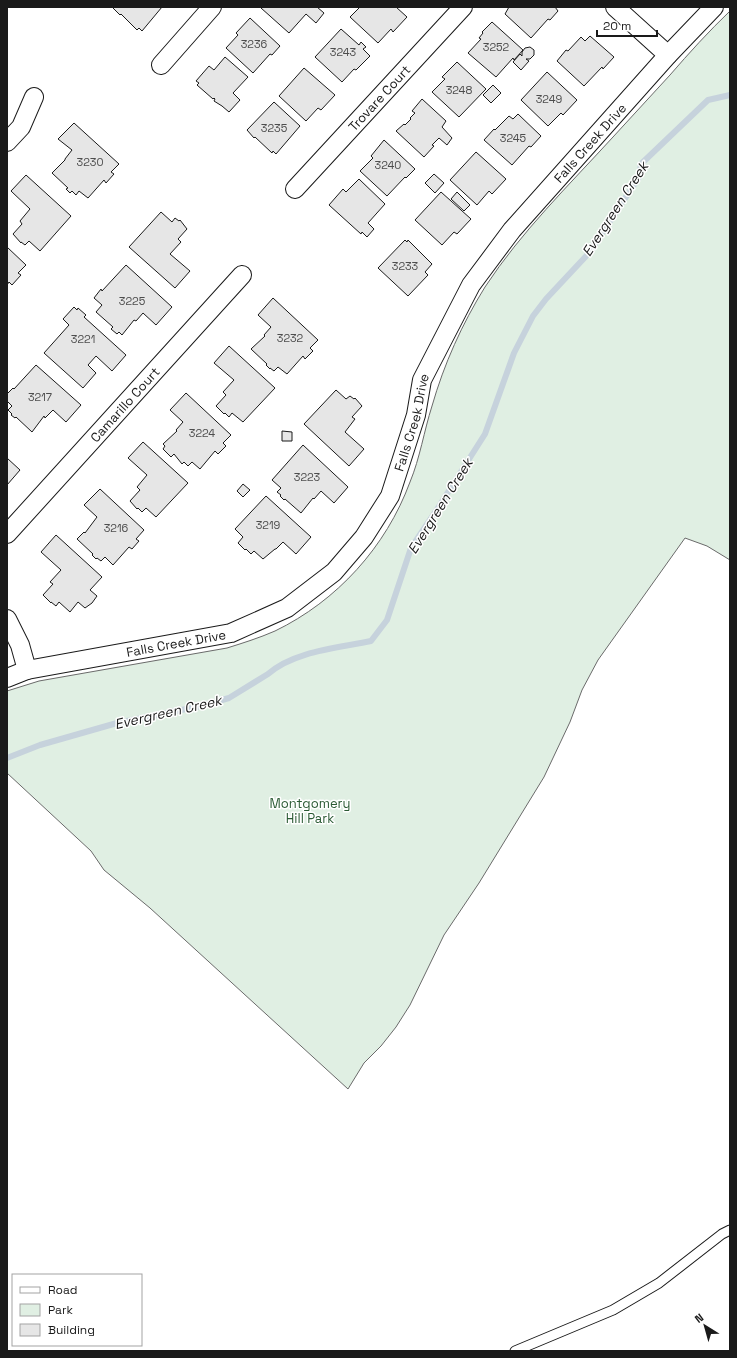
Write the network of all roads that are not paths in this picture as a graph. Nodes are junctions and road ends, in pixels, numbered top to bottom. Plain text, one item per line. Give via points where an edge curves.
1 (212, 7) edge
2 (463, 7) edge
3 (615, 7) edge
4 (714, 7) edge
5 (668, 55) junction
6 (161, 65) dead end
7 (34, 97) dead end
8 (7, 142) edge
9 (295, 189) dead end
10 (242, 274) dead end
11 (7, 534) edge
12 (7, 619) edge
13 (27, 670) junction
14 (7, 678) edge
15 (730, 1230) edge
16 (515, 1351) edge

1 - 6 street
2 - 9 street, Trovare Court
3 - 5 street
4 - 5 street, Falls Creek Drive
5 - 13 street, Falls Creek Drive via 512,230 471,285 422,380 416,415 390,496 364,537 334,572 287,608 231,632
7 - 8 street via 21,127
10 - 11 street, Camarillo Court
12 - 13 street via 20,645
13 - 14 street, Falls Creek Drive
15 - 16 lane via 659,1283 613,1310

